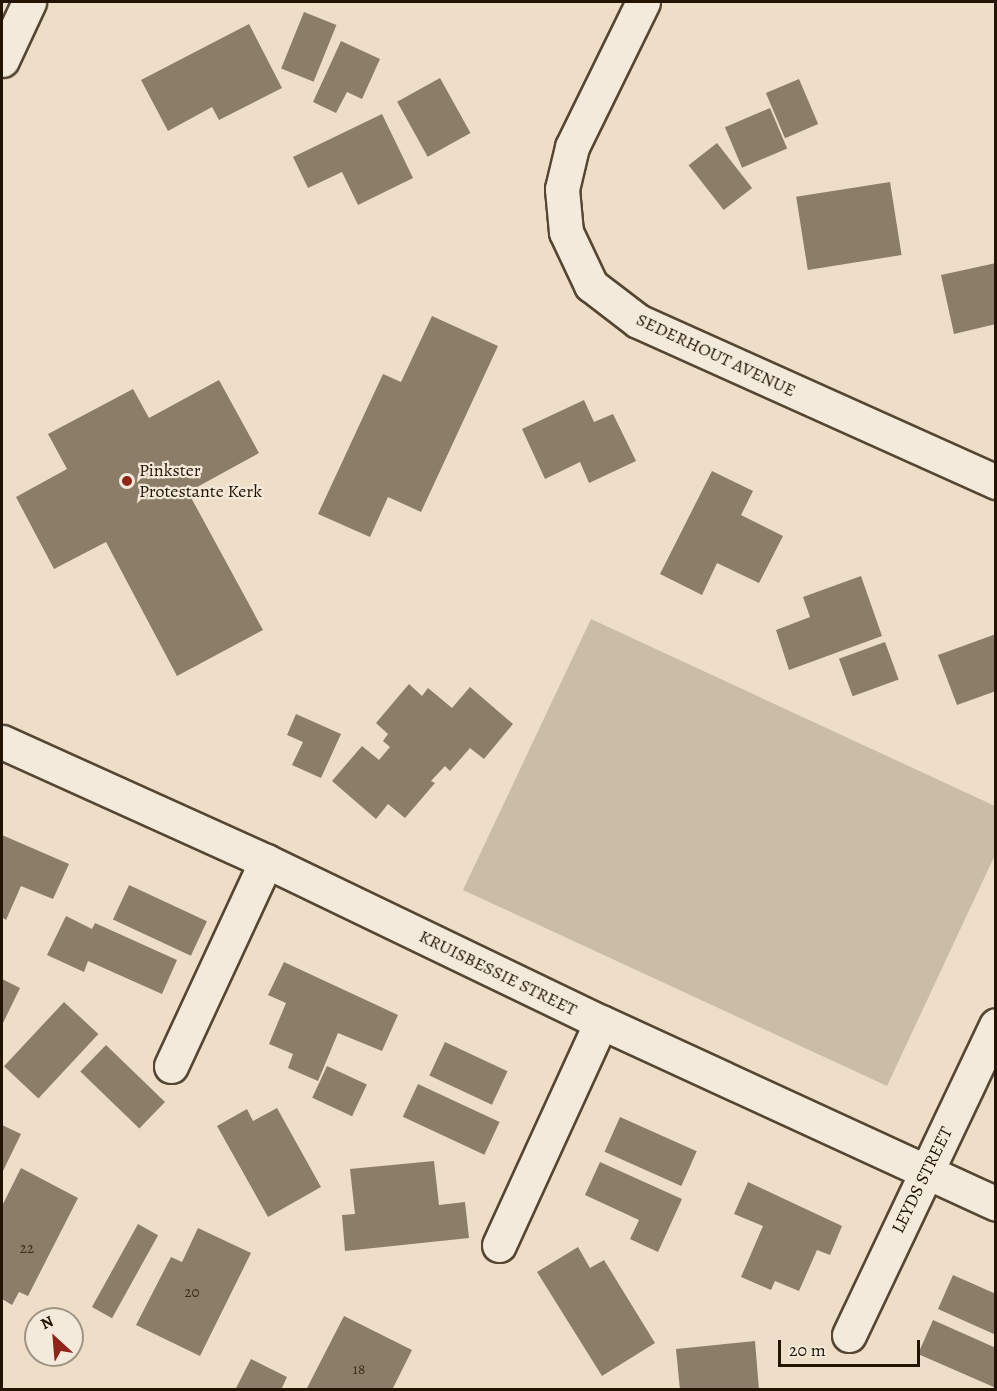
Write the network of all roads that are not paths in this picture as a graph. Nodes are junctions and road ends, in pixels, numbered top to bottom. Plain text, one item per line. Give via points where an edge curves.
1 (29, 2) edge
2 (643, 2) edge
3 (2, 60) edge
4 (996, 482) edge
5 (2, 742) edge
6 (266, 861) junction
7 (601, 1022) junction
8 (996, 1025) edge
9 (171, 1066) dead end
10 (924, 1171) junction
11 (996, 1204) edge
12 (499, 1245) dead end
13 (849, 1335) dead end

1 - 3 street
2 - 4 street, SEDERHOUT AVENUE via 572,147 562,189 566,232 591,285 638,321
5 - 6 street, KRUISBESSIE STREET
6 - 7 street, KRUISBESSIE STREET
6 - 9 street
7 - 10 street, KRUISBESSIE STREET
7 - 12 street
8 - 10 street, LEYDS STREET
10 - 11 street, KRUISBESSIE STREET
10 - 13 street, LEYDS STREET

